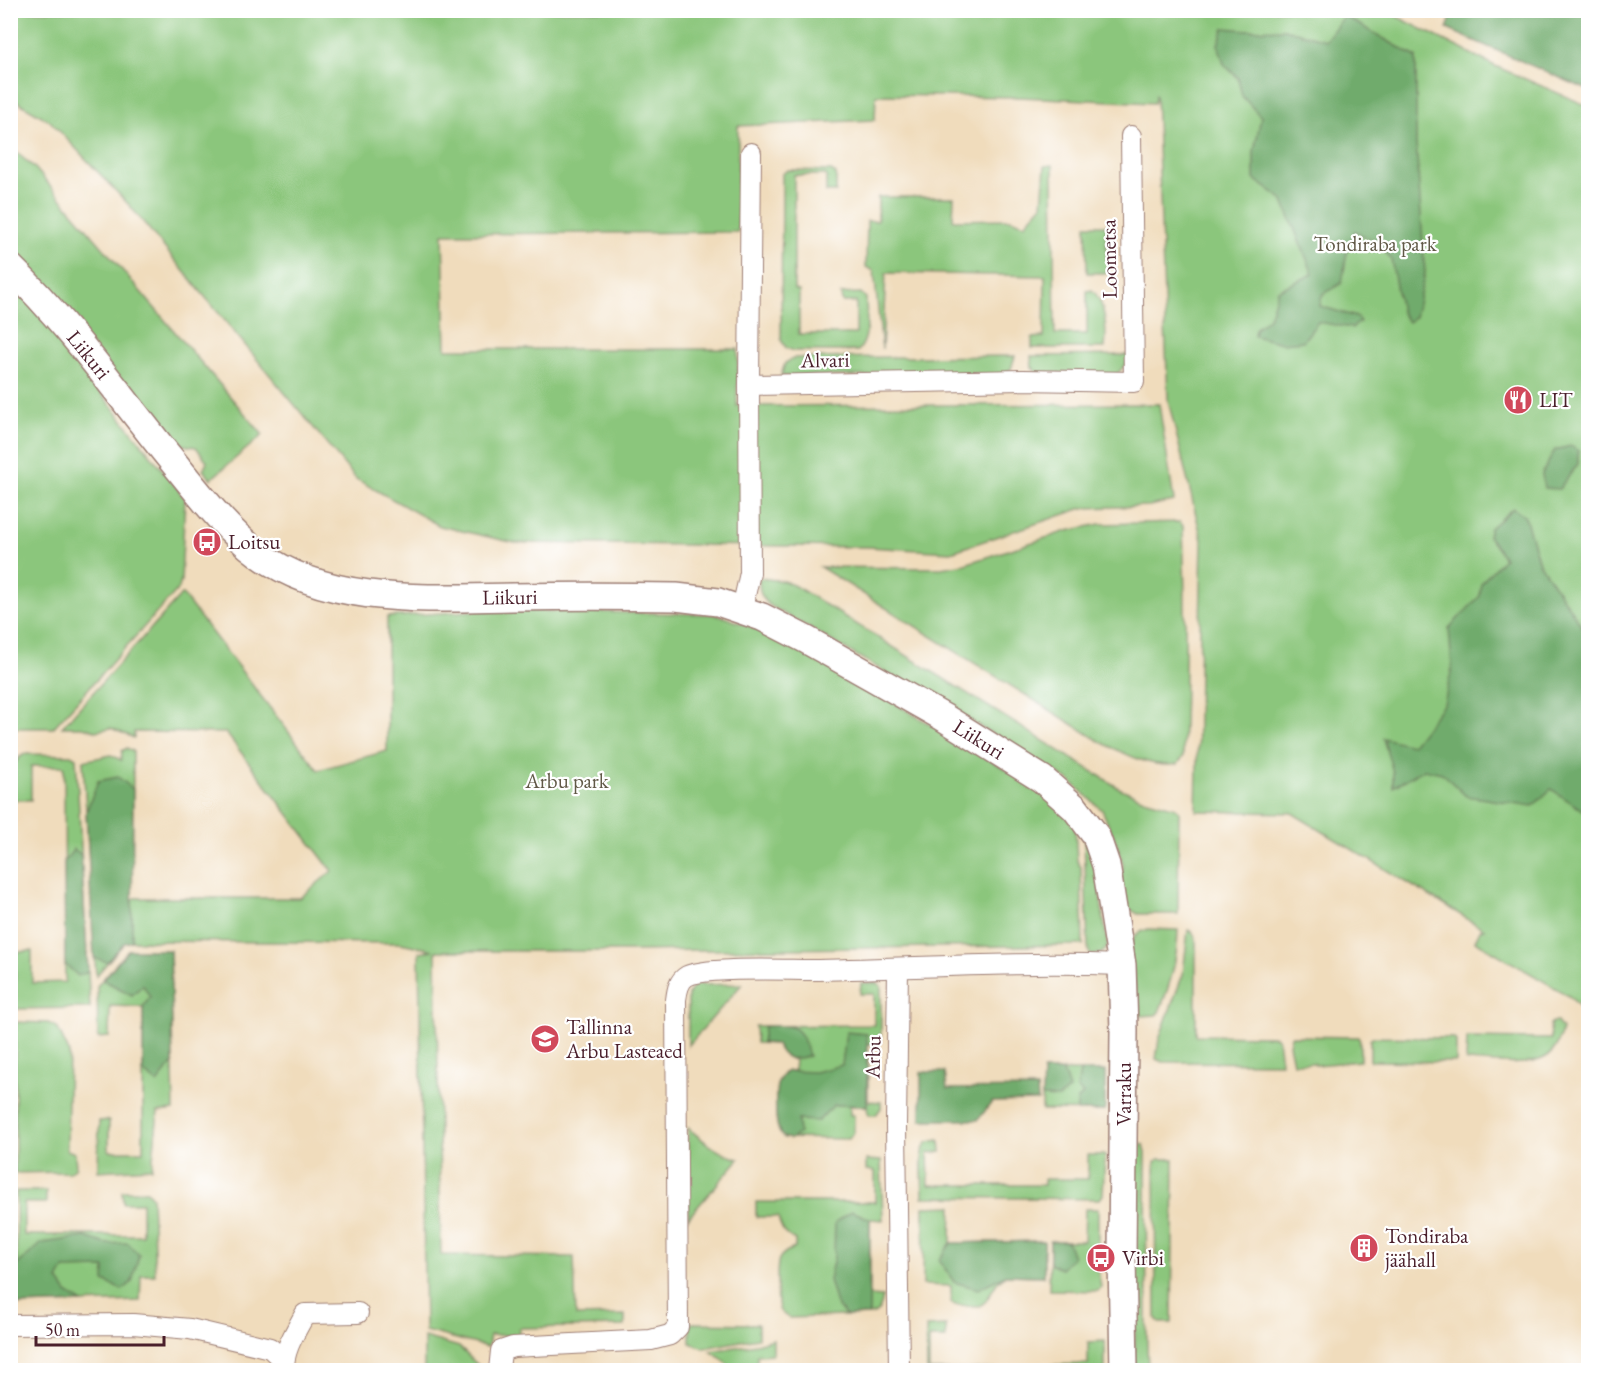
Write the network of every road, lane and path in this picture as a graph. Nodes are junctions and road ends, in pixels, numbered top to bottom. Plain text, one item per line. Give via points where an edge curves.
1 (1131, 135) dead end
2 (751, 153) dead end
3 (10, 267) edge
4 (1134, 382) joint
5 (749, 385) junction
6 (742, 609) junction
7 (1087, 822) joint
8 (1122, 965) junction
9 (898, 969) junction
10 (358, 1313) dead end
11 (10, 1325) edge
12 (284, 1366) edge
13 (499, 1371) edge
14 (899, 1371) edge
15 (1124, 1371) edge

1 - 4 street, Loometsa
2 - 5 street
3 - 6 street, Liikuri via 50,307 213,511 259,554 291,572 323,584 371,594 676,597
4 - 5 street, Alvari
5 - 6 street via 750,579
6 - 7 street, Liikuri via 806,639 1000,751 1057,791
7 - 8 street, Varraku via 1106,865
8 - 9 street via 1009,964
8 - 15 street, Varraku
9 - 13 street via 727,971 684,977 676,1000 678,1327 670,1335 651,1340 513,1347 501,1351
9 - 14 street, Arbu
10 - 12 street via 305,1314 292,1337
11 - 12 street via 133,1324 190,1329 270,1348

